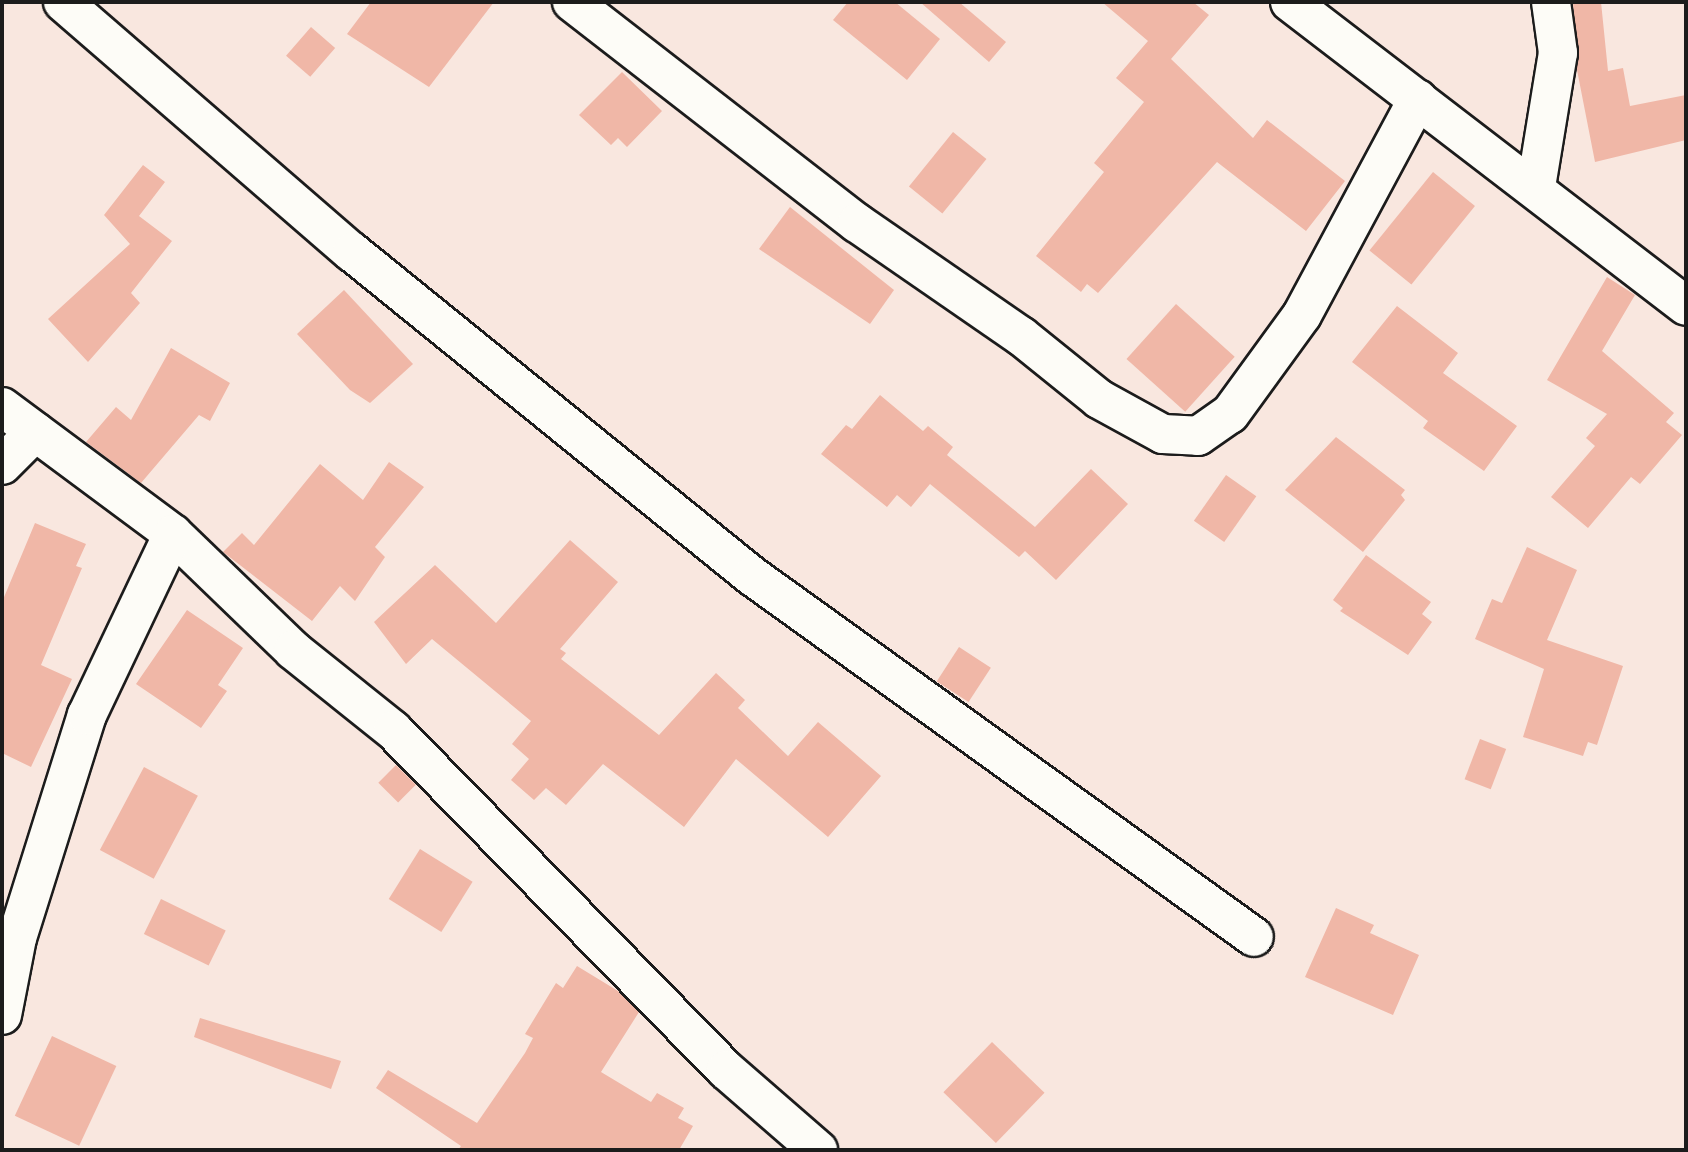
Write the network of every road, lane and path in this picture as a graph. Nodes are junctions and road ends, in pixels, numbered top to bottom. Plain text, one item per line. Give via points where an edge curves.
1 (63, 2) edge
2 (1290, 2) edge
3 (1551, 2) edge
4 (574, 3) edge
5 (1418, 99) junction
6 (1536, 187) junction
7 (1686, 306) edge
8 (2, 407) edge
9 (35, 432) junction
10 (2, 465) edge
11 (173, 534) junction
12 (1254, 937) dead end
13 (2, 1015) edge
14 (818, 1150) edge

1 - 12 street via 352,252 752,576
2 - 5 street
3 - 6 street via 1558,53
4 - 5 street via 869,232 1021,336 1099,399 1163,434 1198,436 1230,414 1302,315
5 - 6 street
6 - 7 street
8 - 9 street
9 - 10 street
9 - 11 street
11 - 13 street via 87,715 17,938
11 - 14 street via 293,650 393,730 726,1070

